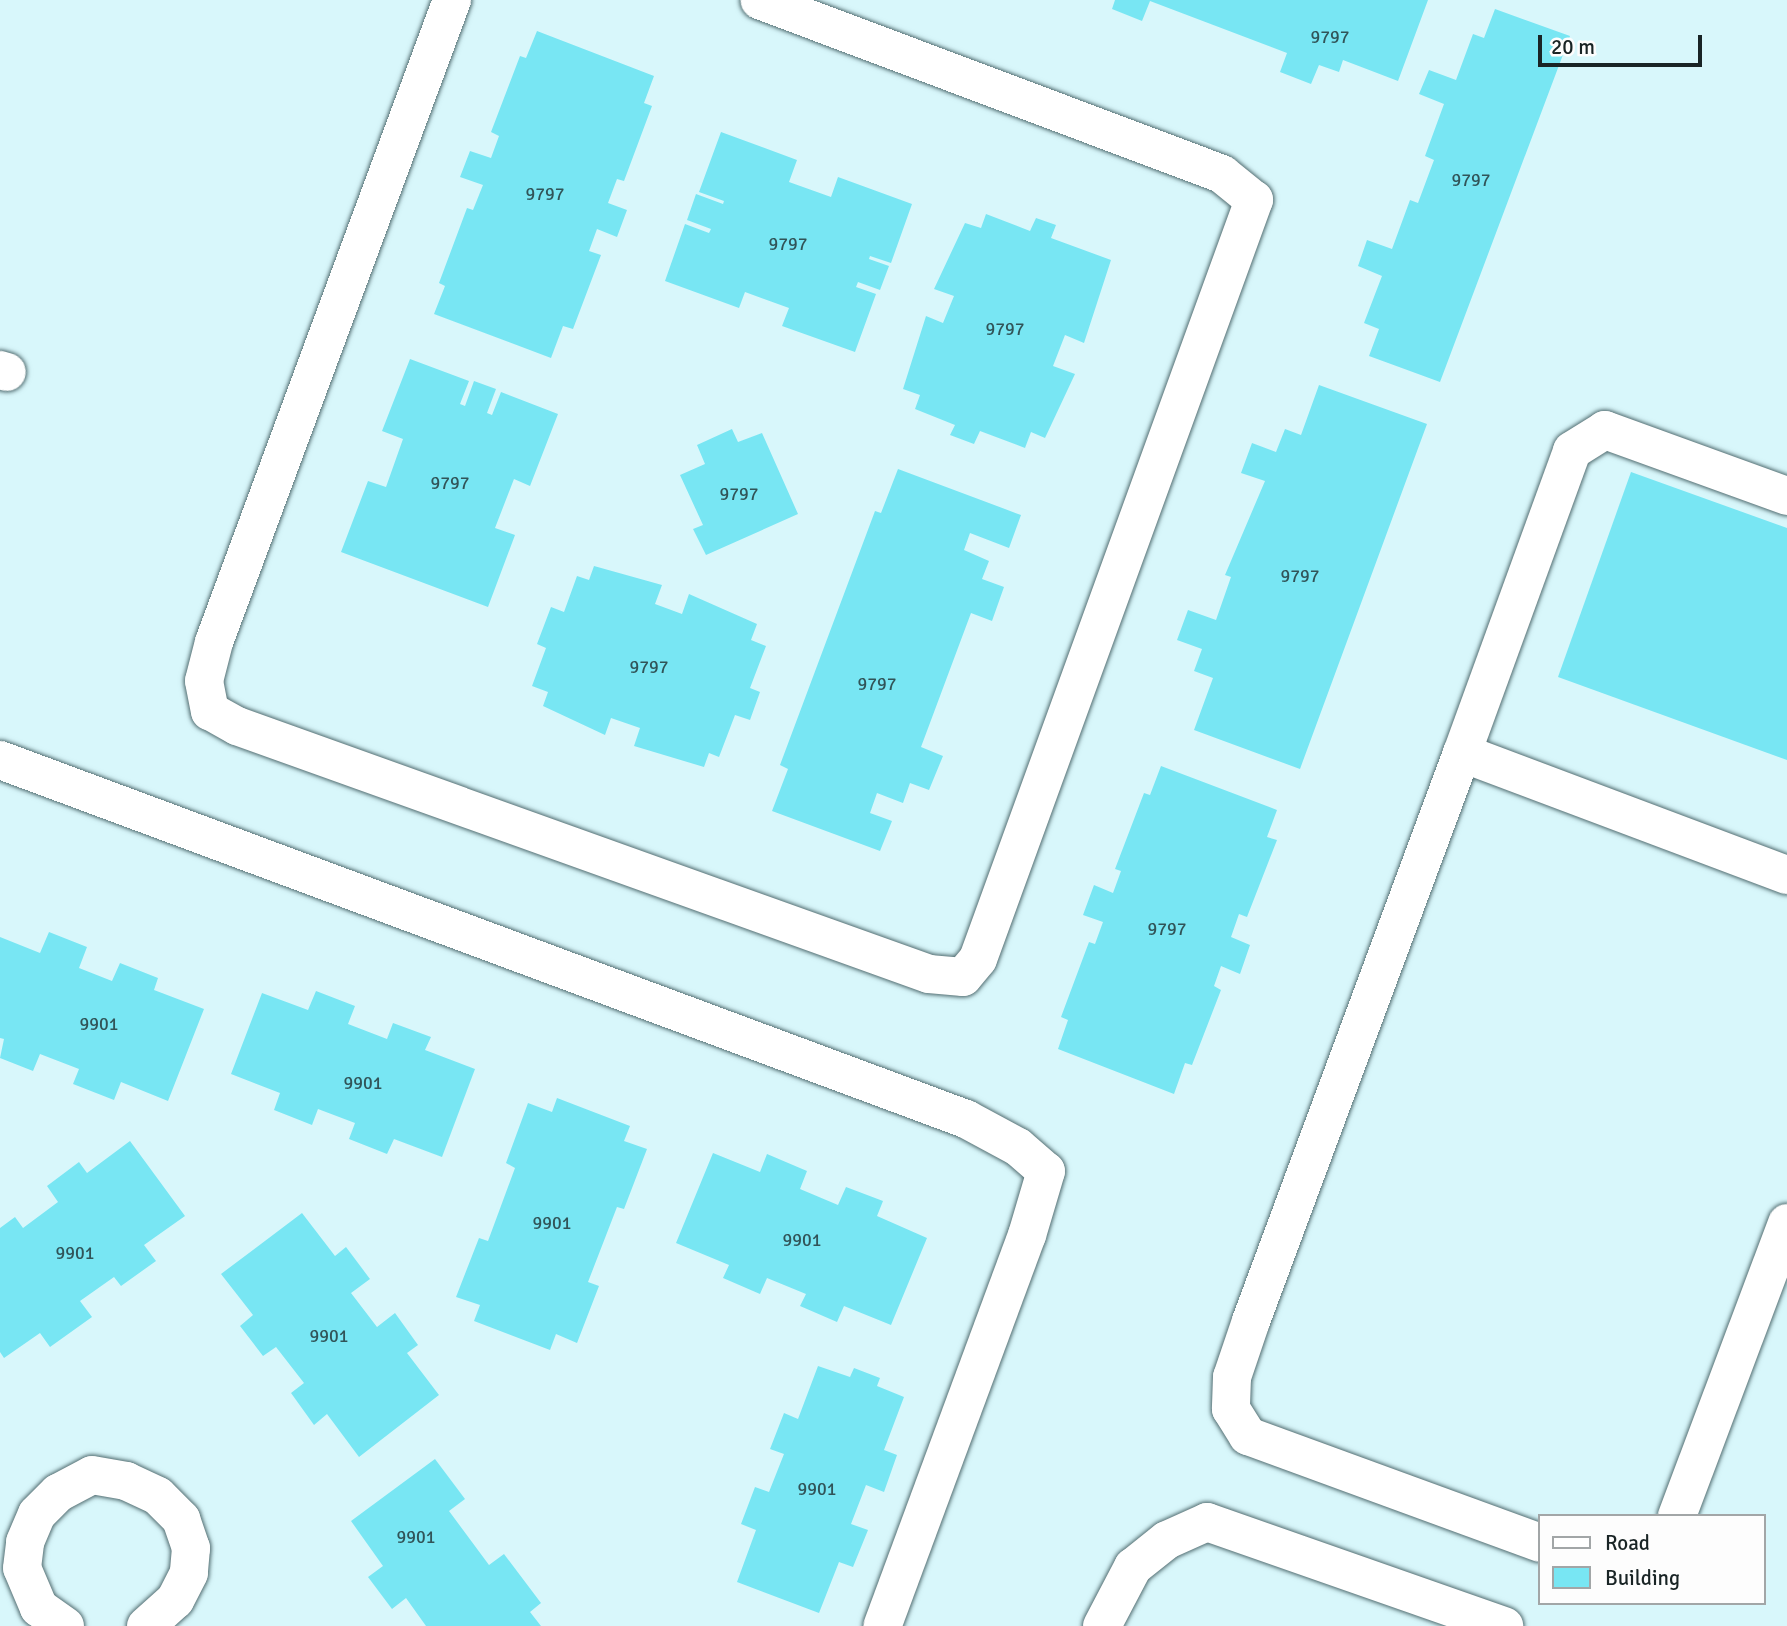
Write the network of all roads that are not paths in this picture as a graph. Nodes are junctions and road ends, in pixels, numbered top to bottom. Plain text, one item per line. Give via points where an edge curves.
1 (452, 0) edge
2 (760, 0) edge
3 (1787, 496) edge
4 (1462, 753) junction
5 (0, 760) edge
6 (1787, 875) edge
7 (1787, 1223) edge
8 (1678, 1514) edge
9 (1538, 1543) edge
10 (40, 1620) edge
11 (146, 1626) edge
12 (882, 1626) edge
13 (1102, 1626) edge
14 (1504, 1626) edge

1 - 2 lane via 214,642 204,681 210,711 237,726 915,970 963,977 978,960 1254,200 1222,174
3 - 4 lane via 1605,430 1572,451
4 - 6 lane
4 - 9 lane via 1243,1343 1232,1377 1231,1409 1248,1436
5 - 12 lane via 966,1119 1018,1147 1046,1171 1027,1235
7 - 8 lane
10 - 11 lane via 22,1568 25,1542 37,1514 58,1493 92,1475 126,1481 159,1496 181,1519 191,1548 189,1573 175,1600
13 - 14 lane via 1133,1567 1167,1540 1208,1522

